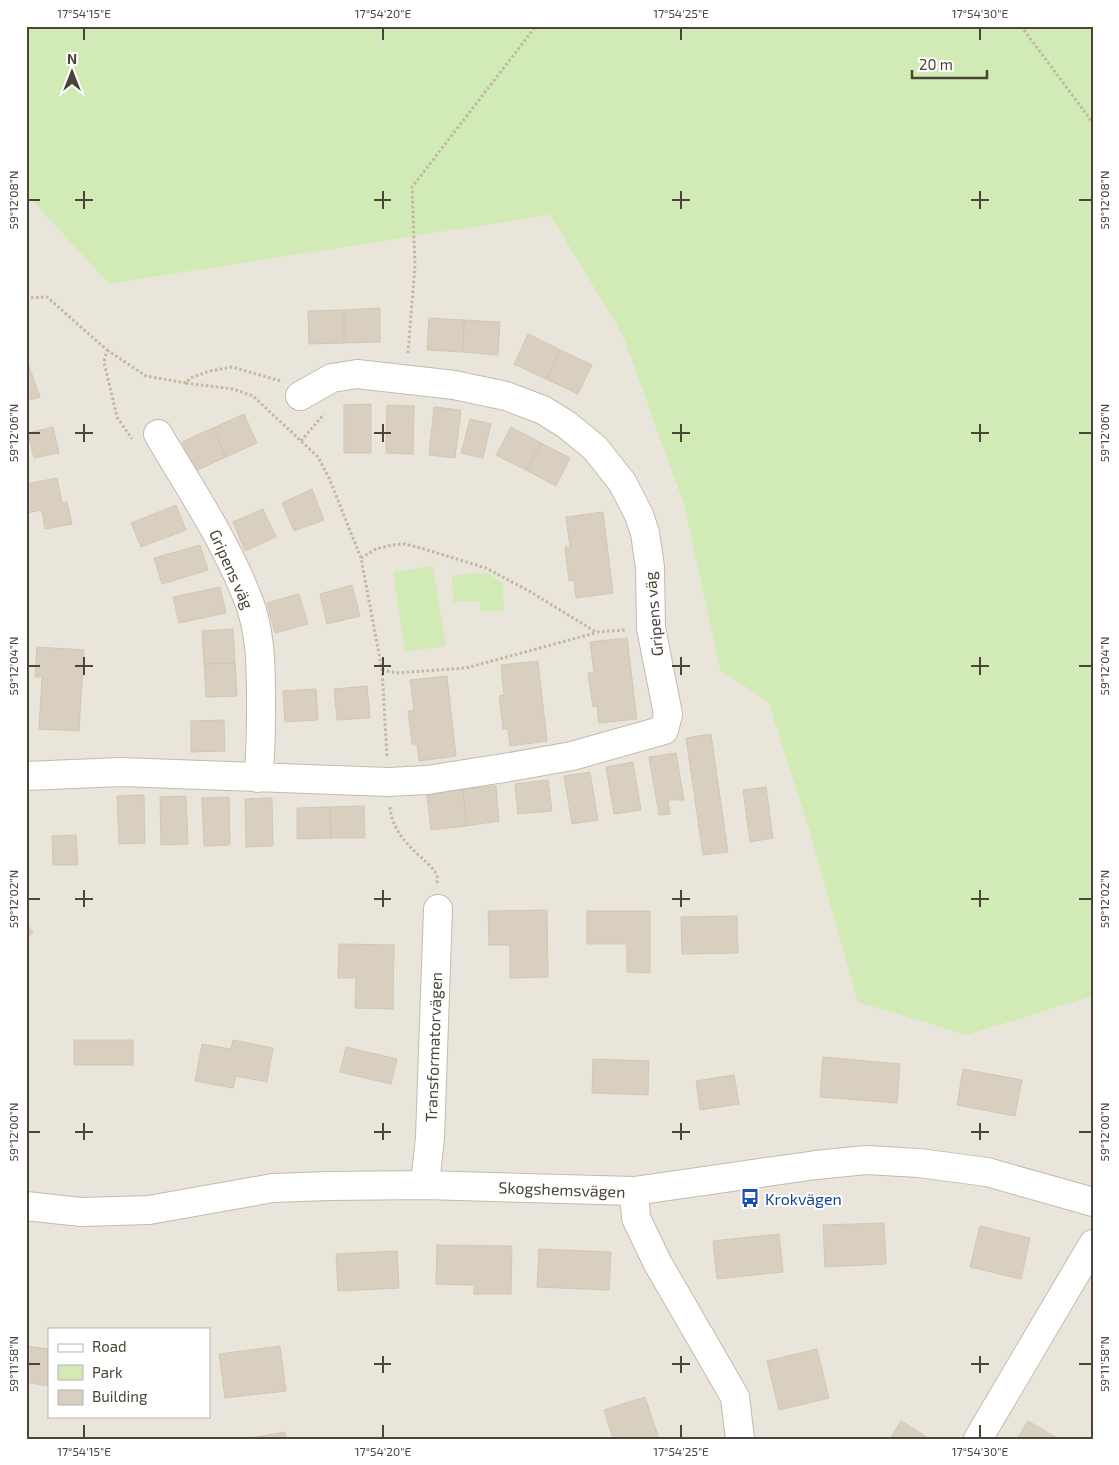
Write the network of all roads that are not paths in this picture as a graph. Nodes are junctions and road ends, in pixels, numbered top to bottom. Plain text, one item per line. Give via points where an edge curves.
1 (300, 396) road end
2 (158, 434) road end
3 (26, 776) edge
4 (258, 778) junction
5 (438, 910) road end
6 (425, 1185) junction
7 (634, 1191) junction
8 (1093, 1202) edge
9 (26, 1206) edge
10 (1093, 1244) edge
11 (740, 1439) edge
12 (978, 1439) edge

1 - 4 street, Gripens väg via 341,376 357,374 405,379 506,396 543,410 567,424 594,448 622,482 646,533 651,628 668,714 664,730 572,756 427,780
2 - 4 street, Gripens väg via 224,546 255,620 261,653
3 - 4 street, Gripens väg via 121,772
5 - 6 street, Transformatorvägen via 430,1138
6 - 7 street, Skogshemsvägen
6 - 9 street, Skogshemsvägen via 273,1188 149,1210 81,1212
7 - 8 street, Skogshemsvägen via 866,1160 987,1172
7 - 11 street via 636,1218 657,1262 735,1397
10 - 12 street

